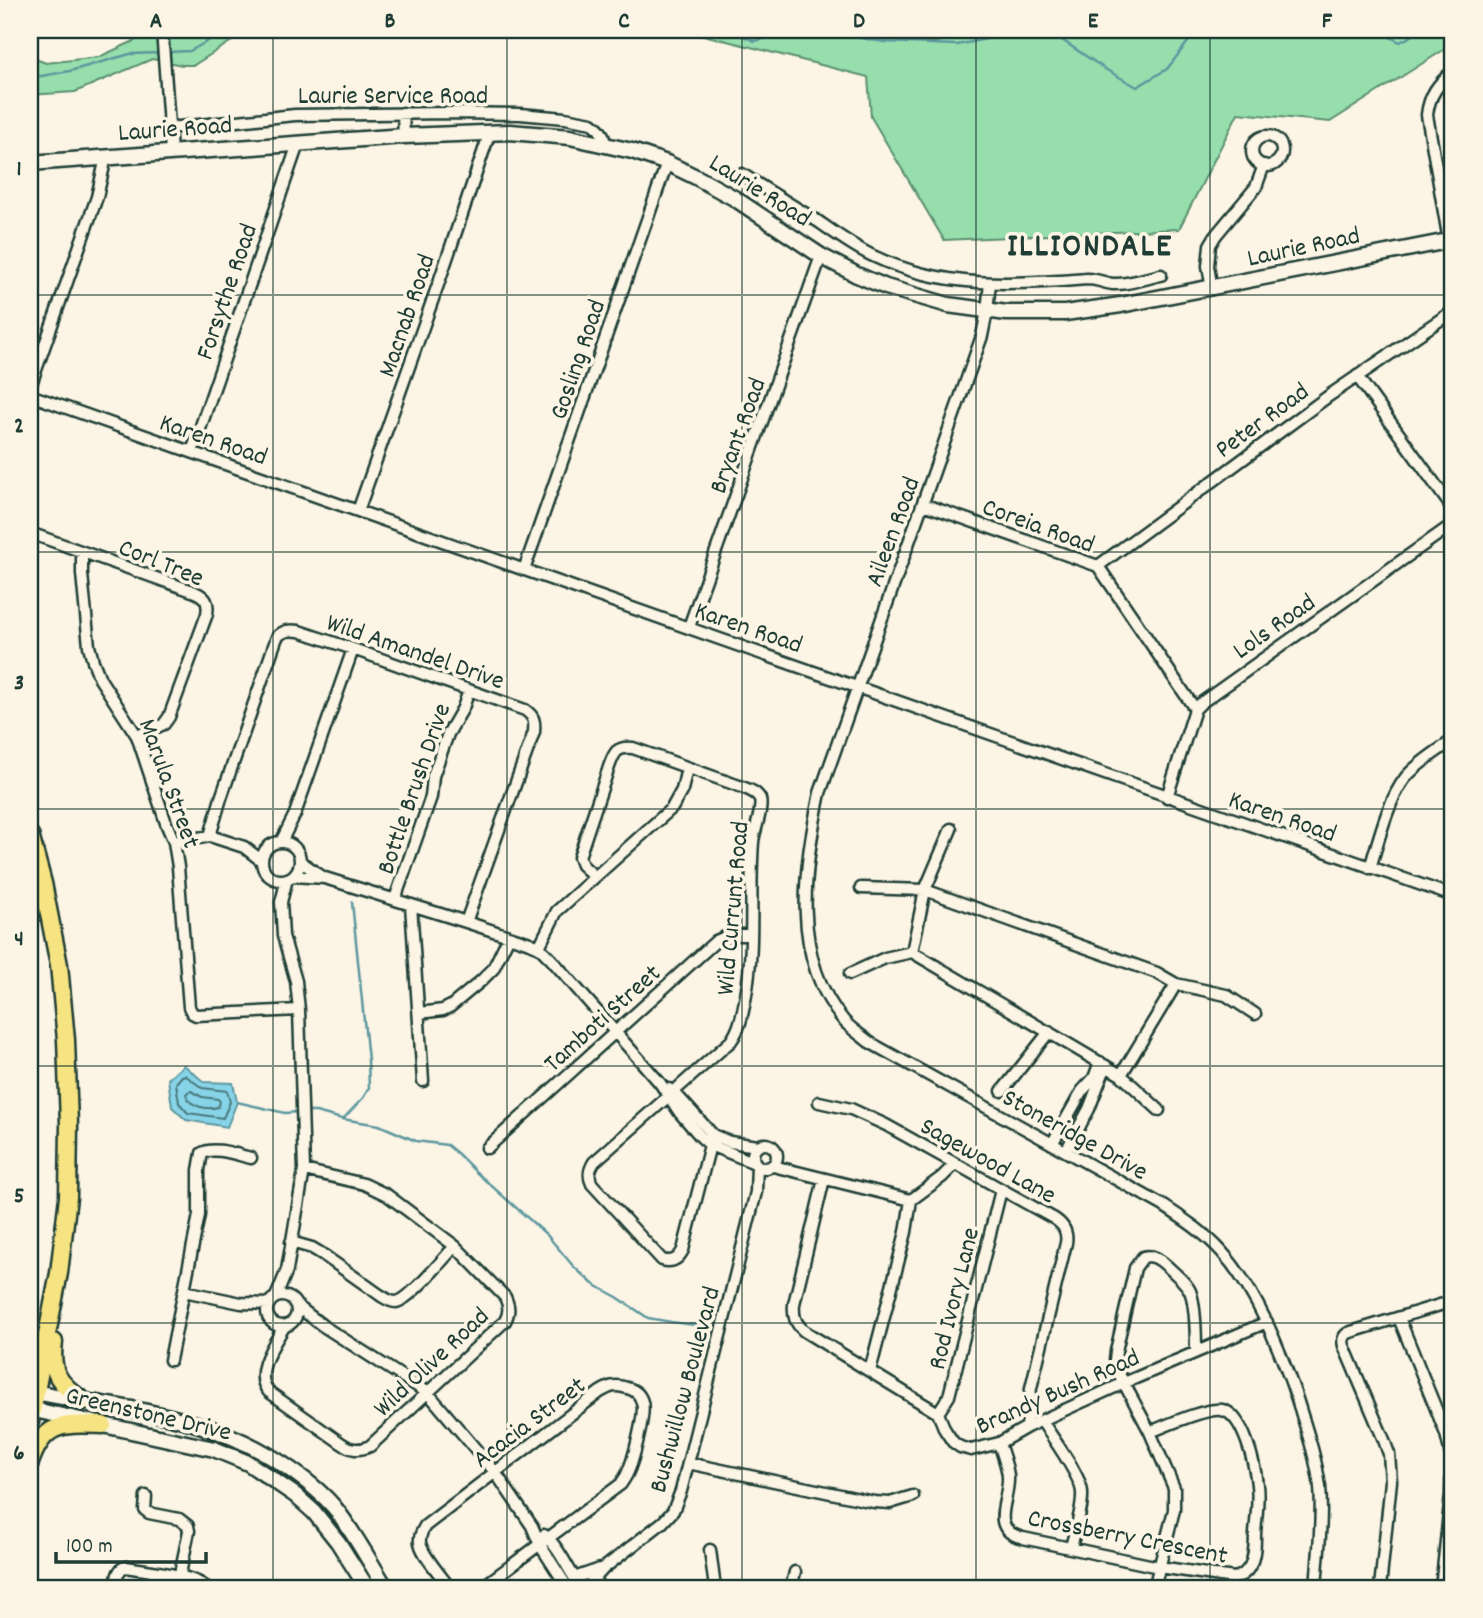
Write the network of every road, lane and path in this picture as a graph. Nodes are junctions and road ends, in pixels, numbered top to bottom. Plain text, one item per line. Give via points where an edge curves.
1 (162, 30) edge
2 (1453, 71) edge
3 (403, 113) junction
4 (169, 128) junction
5 (489, 132) junction
6 (404, 136) junction
7 (298, 144) junction
8 (605, 144) junction
9 (171, 152) junction
10 (106, 157) junction
11 (30, 163) edge
12 (667, 163) junction
13 (1264, 166) dead end
14 (742, 174) dead end
15 (1451, 241) edge
16 (821, 256) junction
17 (1161, 275) dead end
18 (1453, 280) edge
19 (990, 284) junction
20 (1212, 289) junction
21 (987, 311) junction
22 (1453, 311) edge
23 (1357, 376) junction
24 (30, 387) edge
25 (30, 395) edge
26 (192, 452) junction
27 (923, 504) junction
28 (1453, 509) edge
29 (358, 511) junction
30 (1453, 524) edge
31 (30, 533) edge
32 (82, 552) junction
33 (1098, 566) junction
34 (523, 570) junction
35 (689, 627) junction
36 (353, 649) junction
37 (858, 687) junction
38 (469, 690) junction
39 (1195, 709) junction
40 (137, 736) junction
41 (1453, 740) edge
42 (829, 764) joint
43 (687, 768) junction
44 (1167, 797) junction
45 (295, 814) junction
46 (951, 829) dead end
47 (30, 835) edge
48 (211, 836) junction
49 (174, 842) junction
50 (281, 842) junction
51 (292, 845) junction
52 (270, 846) junction
53 (244, 847) junction
54 (262, 861) junction
55 (300, 861) junction
56 (1370, 867) junction
57 (270, 877) junction
58 (594, 877) junction
59 (290, 878) junction
60 (325, 878) junction
61 (861, 888) dead end
62 (925, 890) junction
63 (1453, 896) edge
64 (395, 899) junction
65 (281, 902) junction
66 (411, 905) junction
67 (466, 922) junction
68 (751, 935) junction
69 (509, 936) junction
70 (539, 947) junction
71 (912, 952) junction
72 (850, 974) dead end
73 (1176, 984) junction
74 (299, 1010) junction
75 (419, 1013) junction
76 (1255, 1014) dead end
77 (1049, 1032) junction
78 (616, 1033) junction
79 (1103, 1064) junction
80 (1121, 1075) junction
81 (423, 1081) dead end
82 (1002, 1091) dead end
83 (671, 1095) junction
84 (819, 1102) dead end
85 (1159, 1110) dead end
86 (712, 1140) junction
87 (1052, 1144) junction
88 (758, 1146) junction
89 (487, 1148) dead end
90 (1066, 1151) junction
91 (777, 1155) junction
92 (251, 1158) dead end
93 (756, 1164) junction
94 (955, 1164) junction
95 (771, 1167) junction
96 (792, 1169) junction
97 (304, 1170) junction
98 (824, 1179) junction
99 (1001, 1190) junction
100 (756, 1192) junction
101 (911, 1200) junction
102 (291, 1242) junction
103 (455, 1246) junction
104 (286, 1270) junction
105 (59, 1273) junction
106 (184, 1292) junction
107 (272, 1301) junction
108 (293, 1301) junction
109 (1453, 1301) edge
110 (241, 1303) junction
111 (1399, 1318) junction
112 (296, 1319) junction
113 (270, 1320) junction
114 (1267, 1322) junction
115 (323, 1326) junction
116 (284, 1327) junction
117 (1196, 1335) junction
118 (1207, 1348) junction
119 (271, 1350) junction
120 (1196, 1352) junction
121 (170, 1360) dead end
122 (870, 1371) junction
123 (1124, 1382) junction
124 (33, 1392) edge
125 (428, 1393) junction
126 (84, 1401) junction
127 (938, 1413) junction
128 (31, 1414) edge
129 (1042, 1421) junction
130 (103, 1425) junction
131 (1027, 1427) junction
132 (1150, 1432) junction
133 (999, 1443) junction
134 (30, 1462) edge
135 (688, 1463) junction
136 (495, 1472) junction
137 (146, 1496) dead end
138 (913, 1496) dead end
139 (532, 1526) junction
140 (549, 1538) junction
141 (540, 1545) junction
142 (1071, 1547) junction
143 (710, 1550) dead end
144 (1159, 1567) junction
145 (604, 1568) junction
146 (795, 1572) dead end
147 (179, 1577) junction
148 (575, 1577) junction
149 (563, 1585) edge
150 (115, 1588) edge
151 (177, 1588) edge
152 (207, 1588) edge
153 (367, 1588) edge
154 (386, 1588) edge
155 (450, 1588) edge
156 (481, 1588) edge
157 (586, 1588) edge
158 (715, 1588) edge
159 (791, 1588) edge
160 (1154, 1588) edge
161 (1314, 1588) edge
162 (1380, 1588) edge
163 (1441, 1588) edge

1 - 4 street
2 - 15 street via 1432,94 1427,115
3 - 4 street, Laurie Service Road via 295,115
3 - 6 street
3 - 8 street, Laurie Service Road via 565,118 592,123
4 - 9 street
5 - 6 main road, Laurie Road
5 - 8 main road, Laurie Road via 541,133
5 - 29 street, Macnab Road
6 - 7 main road, Laurie Road
7 - 9 main road, Laurie Road
7 - 26 street, Forsythe Road
8 - 12 main road, Laurie Road
9 - 10 main road, Laurie Road
10 - 11 main road, Laurie Road
10 - 24 street via 97,197
12 - 16 main road, Laurie Road via 734,198
12 - 34 street, Gosling Road
13 - 20 street via 1256,187 1210,245
14 - 19 street via 874,256 923,274
15 - 18 street
15 - 20 main road, Laurie Road
16 - 21 main road, Laurie Road via 886,287
16 - 35 street, Bryant Road
17 - 19 street via 1113,284 1092,279
19 - 21 street, Aileen Road
20 - 21 main road, Laurie Road via 1077,312
21 - 27 street, Aileen Road
22 - 23 street, Peter Road
23 - 28 street
23 - 33 street, Peter Road
25 - 26 street, Karen Road
26 - 29 street, Karen Road
27 - 33 street, Coreia Road
27 - 37 street, Aileen Road
29 - 34 street, Karen Road
30 - 39 street, Lols Road
31 - 32 street, Corl Tree
32 - 40 street, Marula Street via 93,661
32 - 40 street, Corl Tree via 195,592 208,606 169,717
33 - 39 street, Coreia Road
34 - 35 street, Karen Road
35 - 37 street, Karen Road
36 - 38 street, Wild Amandel Drive
36 - 45 street
36 - 48 street, Wild Amandel Drive via 299,631 289,630 277,637
37 - 42 street, Aileen Road
37 - 44 street, Karen Road
38 - 64 street, Bottle Brush Drive via 433,776 431,797
38 - 67 street, Wild Amandel Drive via 524,710 535,722
39 - 44 street
40 - 49 street, Marula Street
41 - 56 street via 1406,777 1389,810
42 - 87 street, Stoneridge Drive via 810,847 806,920 810,954 830,1002 869,1042
43 - 58 street via 672,808
43 - 58 street via 633,748 624,747 613,755 579,857
43 - 68 street, Wild Currunt Road via 751,791 760,800 753,840
44 - 56 street, Karen Road
45 - 50 street
45 - 51 street
46 - 62 street
47 - 105 main road via 59,965 66,1040 68,1197
48 - 49 street
48 - 53 street
49 - 74 street, Marula Street via 192,1013
50 - 51 street
50 - 52 street
51 - 55 street
52 - 53 street
52 - 54 street
53 - 54 street
54 - 57 street
55 - 59 street
55 - 60 street
56 - 63 street, Karen Road
57 - 59 street
57 - 65 street
58 - 70 street via 557,911
59 - 60 street
59 - 65 street
60 - 64 street
61 - 62 street
62 - 71 street
62 - 73 street via 1157,973
64 - 66 street
65 - 74 street via 283,936
66 - 67 street
66 - 75 street, Bottle Brush Drive
67 - 69 street
68 - 78 street, Tamboti Street via 730,935 716,941
68 - 83 street, Wild Currunt Road via 750,975 737,1033
69 - 70 street
69 - 75 street via 493,969 481,981 451,1006
70 - 78 street
71 - 72 street
71 - 77 street
73 - 76 street via 1226,995
73 - 80 street
74 - 97 street
75 - 81 street, Bottle Brush Drive
77 - 79 street
77 - 82 street
78 - 83 street
78 - 89 street, Tamboti Street
79 - 80 street
79 - 87 street
79 - 90 street via 1089,1110
80 - 85 street
83 - 86 street
83 - 86 street, Wild Currunt Road via 594,1162 590,1173 592,1184 662,1260 677,1259 683,1250
84 - 94 street, Sagewood Lane via 886,1125
86 - 88 street
86 - 93 street
87 - 90 street, Stoneridge Drive
88 - 91 street via 770,1145
88 - 93 street via 753,1156
90 - 114 street, Stoneridge Drive via 1196,1228 1230,1262
91 - 95 street
91 - 96 street
92 - 106 street via 202,1153 199,1215
93 - 95 street
93 - 100 street, Bushwillow Boulevard
94 - 99 street, Sagewood Lane
94 - 101 street
95 - 96 street
95 - 100 street, Bushwillow Boulevard
96 - 98 street
97 - 102 street
97 - 103 street, Wild Olive Road via 374,1188
98 - 101 street
98 - 122 street, Brandy Bush Road via 793,1314 804,1331
99 - 127 street, Rod Ivory Lane via 949,1396
99 - 131 street, Sagewood Lane via 1058,1221 1067,1236 1031,1388
100 - 135 street, Bushwillow Boulevard
101 - 122 street
102 - 103 street via 312,1248 380,1295 398,1302
102 - 104 street
103 - 125 street, Wild Olive Road via 505,1297 509,1314
104 - 107 street
104 - 108 street
105 - 124 main road
105 - 126 main road via 54,1367 62,1384
106 - 110 street
106 - 121 street
107 - 108 street via 285,1296
107 - 110 street
107 - 113 street via 267,1308
108 - 112 street
108 - 115 street
109 - 111 street
110 - 113 street
111 - 162 street via 1347,1333 1344,1339 1389,1454 1391,1481
111 - 163 street via 1452,1459
112 - 115 street
112 - 116 street
113 - 116 street
113 - 119 street, Wild Olive Road
114 - 118 street, Brandy Bush Road
114 - 161 street, Stoneridge Drive via 1316,1463 1321,1512
115 - 125 street
116 - 119 street, Wild Olive Road
117 - 118 street
117 - 120 street
117 - 123 street via 1188,1287 1158,1259 1143,1257 1135,1268 1115,1356
118 - 120 street, Brandy Bush Road
119 - 125 street, Wild Olive Road via 263,1386 348,1448 370,1446
120 - 123 street, Brandy Bush Road
122 - 127 street, Brandy Bush Road
123 - 129 street, Brandy Bush Road
123 - 132 street
124 - 126 main road, Greenstone Drive
124 - 128 main road
125 - 136 street
126 - 154 main road, Greenstone Drive via 185,1420 260,1450 309,1483 332,1506
127 - 133 street, Brandy Bush Road via 960,1447 976,1449
128 - 130 main road, Greenstone Drive
129 - 131 street, Brandy Bush Road
129 - 142 street via 1082,1490
130 - 134 main road via 55,1428 40,1440
130 - 153 main road, Greenstone Drive via 214,1449 248,1463 314,1512
131 - 133 street, Brandy Bush Road
132 - 144 street via 1175,1496
132 - 144 street, Crossberry Crescent via 1208,1411 1226,1411 1241,1427 1258,1498 1253,1558 1244,1574 1234,1578
133 - 142 street, Crossberry Crescent via 1008,1472 1002,1516 1006,1528 1017,1536
135 - 138 street via 874,1502
135 - 145 street, Bushwillow Boulevard via 673,1511
136 - 139 street
136 - 140 street, Acacia Street via 608,1387 637,1392 644,1410 627,1474
136 - 155 street, Acacia Street via 425,1525 421,1534 425,1552
137 - 147 street via 149,1513 188,1526
139 - 140 street
139 - 141 street
140 - 141 street, Acacia Street
140 - 148 street
141 - 149 street
141 - 156 street, Acacia Street
142 - 144 street, Crossberry Crescent
143 - 158 street
144 - 160 street
145 - 148 street, Bushwillow Boulevard
145 - 157 street, Bushwillow Boulevard
146 - 159 street
147 - 150 street via 122,1567
147 - 151 street
147 - 152 street
148 - 149 street, Bushwillow Boulevard
148 - 157 street

